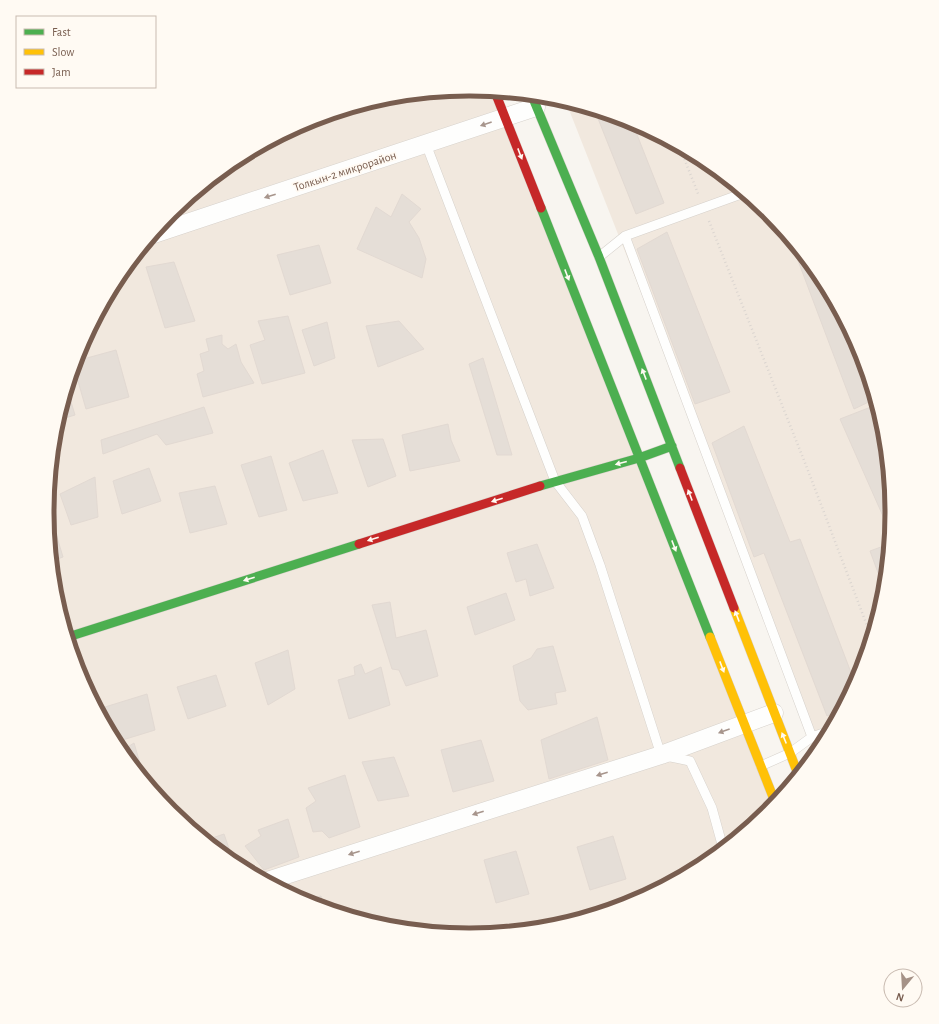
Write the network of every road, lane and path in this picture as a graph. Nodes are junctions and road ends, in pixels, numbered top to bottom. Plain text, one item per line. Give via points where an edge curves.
1 (497, 97) edge
2 (534, 101) edge
3 (506, 118) junction
4 (426, 144) junction
5 (683, 156) edge
6 (737, 195) edge
7 (704, 207) junction
8 (164, 231) edge
9 (625, 236) junction
10 (599, 257) junction
11 (672, 446) junction
12 (639, 458) junction
13 (555, 481) junction
14 (868, 629) edge
15 (73, 635) edge
16 (774, 713) junction
17 (744, 724) junction
18 (820, 735) edge
19 (812, 737) junction
20 (790, 753) junction
21 (661, 755) junction
22 (761, 766) junction
23 (796, 769) edge
24 (773, 796) edge
25 (721, 842) edge
26 (274, 879) edge

1 - 3 main road
2 - 3 street, Толкын-2 микрорайон
2 - 10 main road
3 -> 4 street, Толкын-2 микрорайон
3 -> 12 main road
4 -> 8 street, Толкын-2 микрорайон
4 - 13 lane
5 - 7 path
6 - 7 lane
7 - 9 lane
7 - 14 path
9 - 10 lane
9 - 19 lane
11 -> 10 main road
11 - 12 main road
16 -> 11 main road
12 -> 13 main road
12 -> 17 main road
13 -> 15 main road
13 - 21 lane via 582,516
16 - 17 street
20 -> 16 main road
17 -> 21 street
17 - 22 main road
18 - 19 lane
19 - 20 lane
20 - 22 lane
20 - 23 main road
21 - 25 lane via 690,761 712,808
21 -> 26 street
22 - 24 main road

